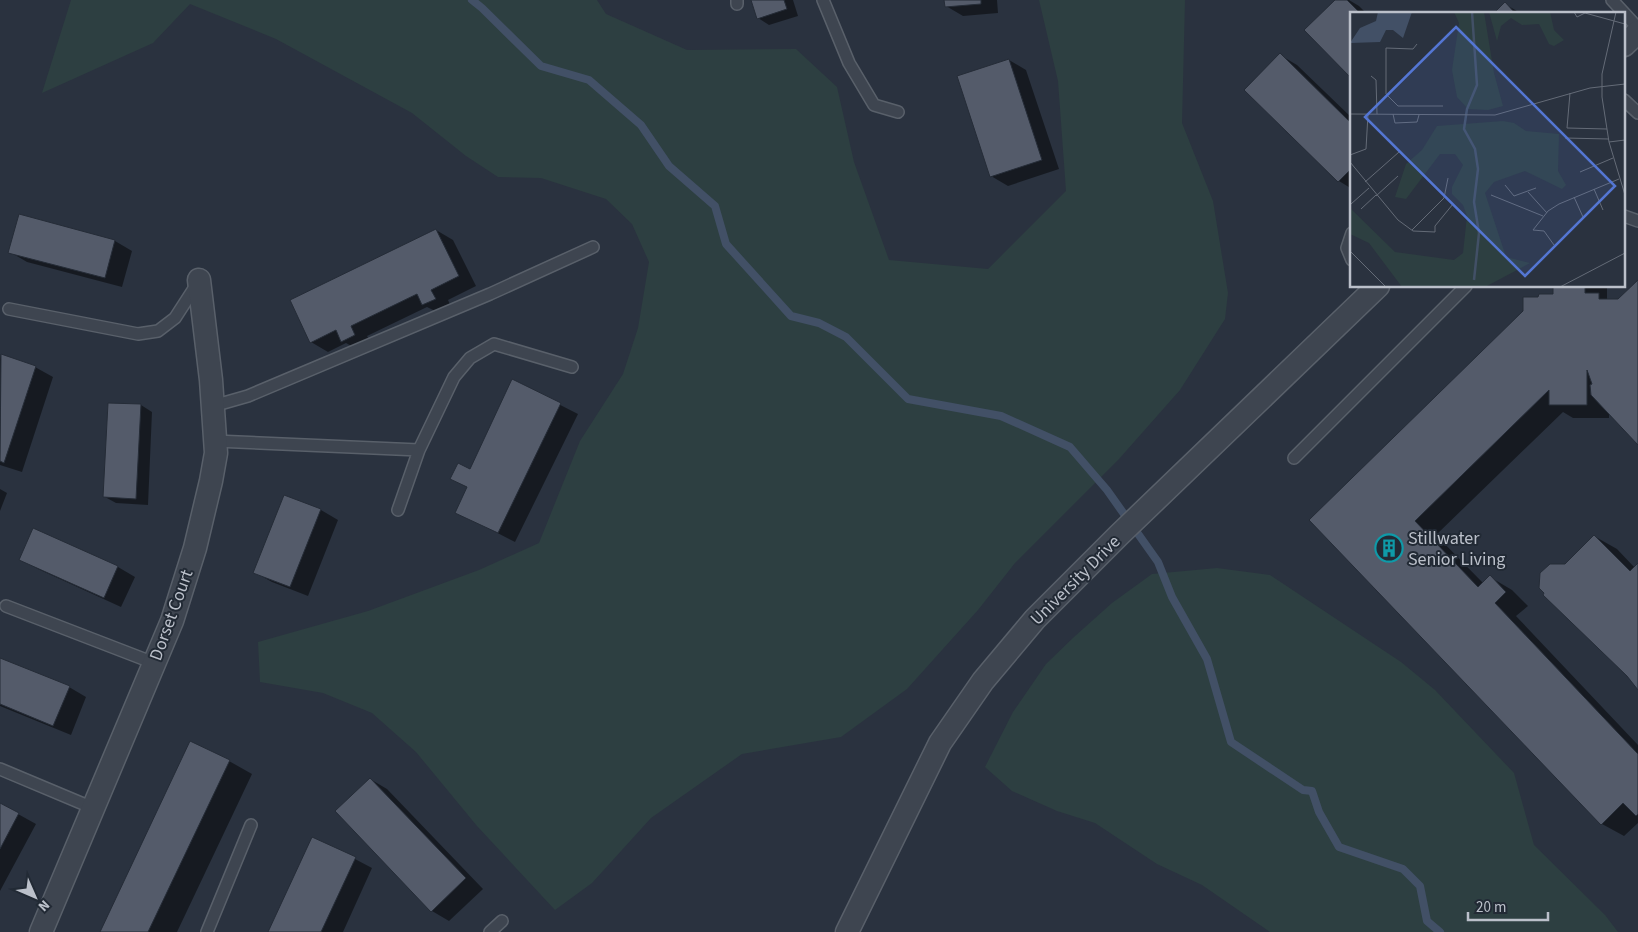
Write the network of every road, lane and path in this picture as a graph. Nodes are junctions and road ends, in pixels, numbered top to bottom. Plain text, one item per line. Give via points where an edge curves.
1 (823, 0) edge
2 (1612, 0) edge
3 (1622, 12) edge
4 (1626, 16) edge
5 (1638, 30) edge
6 (1626, 43) edge
7 (1626, 102) edge
8 (898, 112) dead end
9 (1638, 113) edge
10 (1626, 217) edge
11 (1638, 221) edge
12 (1350, 238) edge
13 (593, 248) dead end
14 (1350, 255) edge
15 (199, 280) joint
16 (1376, 288) edge
17 (1464, 288) edge
18 (9, 309) dead end
19 (572, 367) dead end
20 (213, 406) junction
21 (215, 441) junction
22 (418, 450) junction
23 (1294, 458) dead end
24 (398, 510) dead end
25 (6, 606) dead end
26 (154, 663) junction
27 (0, 770) edge
28 (93, 808) junction
29 (251, 825) dead end
30 (502, 921) dead end
31 (41, 932) edge
32 (207, 932) edge
33 (490, 932) edge
34 (847, 932) edge

1 - 8 lane via 849,63 874,105
2 - 3 lane
4 - 5 lane
5 - 6 street
7 - 9 lane
10 - 11 lane
12 - 14 lane via 1347,248
13 - 20 lane via 248,396
15 - 18 lane via 175,318 158,331 138,334
15 - 20 street, Dorset Court
16 - 34 street, University Drive via 1035,619 983,681 940,743
17 - 23 lane
19 - 22 lane via 494,344 470,358 454,377
20 - 21 street, Dorset Court
21 - 22 lane
21 - 26 street, Dorset Court via 216,453 196,548
22 - 24 lane
25 - 26 lane
26 - 28 street, Dorset Court
27 - 28 lane
28 - 31 street, Dorset Court
29 - 32 lane
30 - 33 lane

